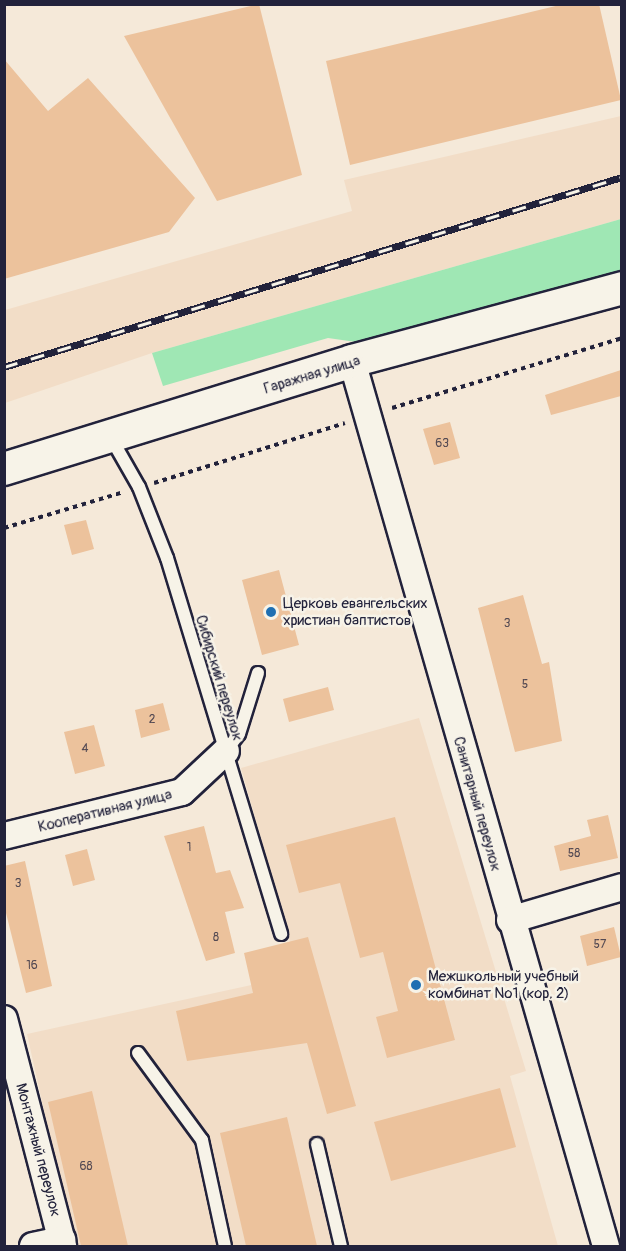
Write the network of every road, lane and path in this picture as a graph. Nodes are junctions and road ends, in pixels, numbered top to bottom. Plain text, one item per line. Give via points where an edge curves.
1 (621, 288) edge
2 (621, 338) edge
3 (352, 362) junction
4 (367, 416) junction
5 (111, 438) junction
6 (4, 469) edge
7 (139, 487) junction
8 (4, 528) edge
9 (258, 674) dead end
10 (226, 751) junction
11 (4, 836) edge
12 (621, 887) edge
13 (510, 920) junction
14 (281, 934) dead end
15 (4, 1019) edge
16 (138, 1053) dead end
17 (317, 1144) dead end
18 (62, 1243) edge
19 (33, 1246) edge
20 (225, 1246) edge
21 (341, 1246) edge
22 (606, 1246) edge

1 - 3 street, Гаражная улица
2 - 4 path
3 - 4 street, Санитарный переулок
3 - 5 street, Гаражная улица
4 - 7 path
4 - 13 street, Санитарный переулок
5 - 6 street, Гаражная улица
5 - 7 lane, Сибирский переулок
7 - 8 path
7 - 10 lane, Сибирский переулок
9 - 10 lane via 239,734
10 - 11 street, Кооперативная улица via 182,792
10 - 14 lane, Сибирский переулок
12 - 13 street
13 - 22 street, Санитарный переулок
15 - 18 street, Монтажный переулок
16 - 20 lane via 202,1140
17 - 21 lane
18 - 19 street

